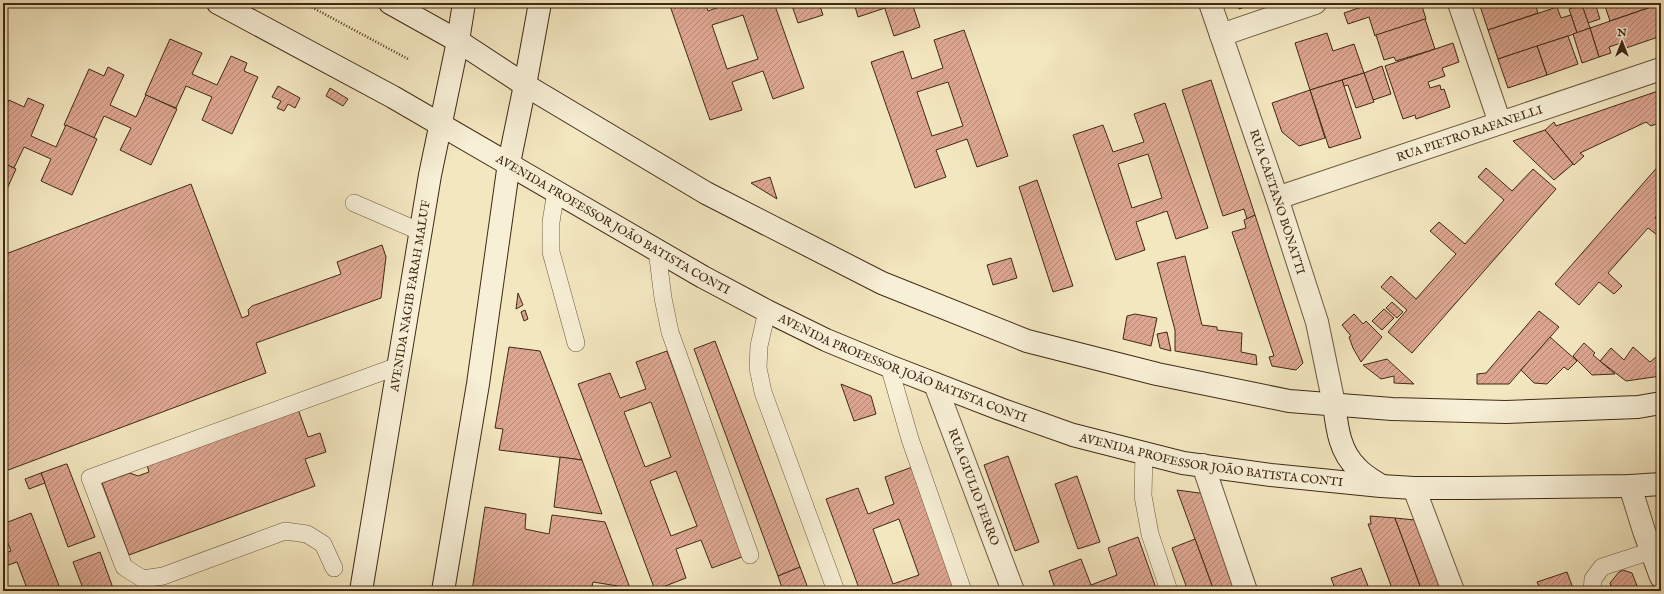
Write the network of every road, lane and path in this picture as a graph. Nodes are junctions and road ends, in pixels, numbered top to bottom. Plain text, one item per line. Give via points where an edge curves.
1 (218, 3) edge
2 (304, 3) edge
3 (390, 3) edge
4 (464, 3) edge
5 (540, 3) edge
6 (1210, 3) edge
7 (1315, 3) edge
8 (1459, 3) edge
9 (1221, 35) junction
10 (458, 42) junction
11 (408, 59) dead end
12 (1661, 68) edge
13 (525, 85) junction
14 (1500, 123) junction
15 (440, 124) junction
16 (509, 164) junction
17 (556, 191) junction
18 (1277, 198) junction
19 (354, 203) dead end
20 (421, 232) junction
21 (657, 250) junction
22 (767, 311) junction
23 (576, 343) dead end
24 (398, 366) junction
25 (890, 366) junction
26 (934, 384) junction
27 (1661, 403) edge
28 (1334, 404) junction
29 (1144, 453) junction
30 (1202, 465) junction
31 (1661, 484) edge
32 (1381, 486) junction
33 (1630, 486) junction
34 (1414, 488) junction
35 (1651, 551) junction
36 (750, 555) dead end
37 (334, 568) dead end
38 (1661, 577) edge
39 (361, 591) edge
40 (443, 591) edge
41 (836, 591) edge
42 (963, 591) edge
43 (1013, 591) edge
44 (1169, 591) edge
45 (1246, 591) edge
46 (1453, 591) edge
47 (1592, 591) edge

1 - 15 main road, AVENIDA PROFESSOR JOÃO BATISTA CONTI
2 - 11 path
3 - 10 main road
4 - 10 main road, AVENIDA NAGIB FARAH MALUF
5 - 13 main road
6 - 9 main road, RUA CAETANO BONATTI
7 - 9 main road
8 - 14 main road
9 - 18 main road, RUA CAETANO BONATTI
10 - 13 main road
10 - 15 main road, AVENIDA NAGIB FARAH MALUF
12 - 14 main road, RUA PIETRO RAFANELLI
13 - 16 main road
13 - 28 main road via 706,193 882,283 1027,341 1158,374 1289,400
14 - 18 main road, RUA PIETRO RAFANELLI
15 - 16 main road, AVENIDA PROFESSOR JOÃO BATISTA CONTI
15 - 20 main road, AVENIDA NAGIB FARAH MALUF
16 - 17 main road, AVENIDA PROFESSOR JOÃO BATISTA CONTI
16 - 40 main road via 478,384
17 - 21 main road, AVENIDA PROFESSOR JOÃO BATISTA CONTI
17 - 23 lane via 551,222 551,252
18 - 28 main road, RUA CAETANO BONATTI via 1317,322
19 - 20 lane
20 - 24 main road, AVENIDA NAGIB FARAH MALUF
21 - 22 main road, AVENIDA PROFESSOR JOÃO BATISTA CONTI
21 - 36 lane via 670,332
22 - 25 main road, AVENIDA PROFESSOR JOÃO BATISTA CONTI via 826,340
22 - 41 lane via 759,346 758,368 763,392
24 - 37 lane via 90,478 124,567 143,579 162,576 285,531 307,534 323,544
24 - 39 main road, AVENIDA NAGIB FARAH MALUF
25 - 26 main road, AVENIDA PROFESSOR JOÃO BATISTA CONTI
25 - 42 lane via 910,439
26 - 29 main road, AVENIDA PROFESSOR JOÃO BATISTA CONTI via 1073,435
26 - 43 main road, RUA GIULIO FERRO
27 - 28 main road via 1638,407 1506,412 1392,410
28 - 32 main road, RUA CAETANO BONATTI via 1338,432 1345,454 1357,468
29 - 30 main road, AVENIDA PROFESSOR JOÃO BATISTA CONTI
29 - 44 lane via 1143,496 1150,534
30 - 32 main road, AVENIDA PROFESSOR JOÃO BATISTA CONTI
30 - 45 main road
31 - 33 main road, AVENIDA PROFESSOR JOÃO BATISTA CONTI
32 - 34 main road, AVENIDA PROFESSOR JOÃO BATISTA CONTI
33 - 34 main road, AVENIDA PROFESSOR JOÃO BATISTA CONTI
33 - 35 main road
34 - 46 main road
35 - 38 main road
35 - 47 lane via 1602,567 1593,579

